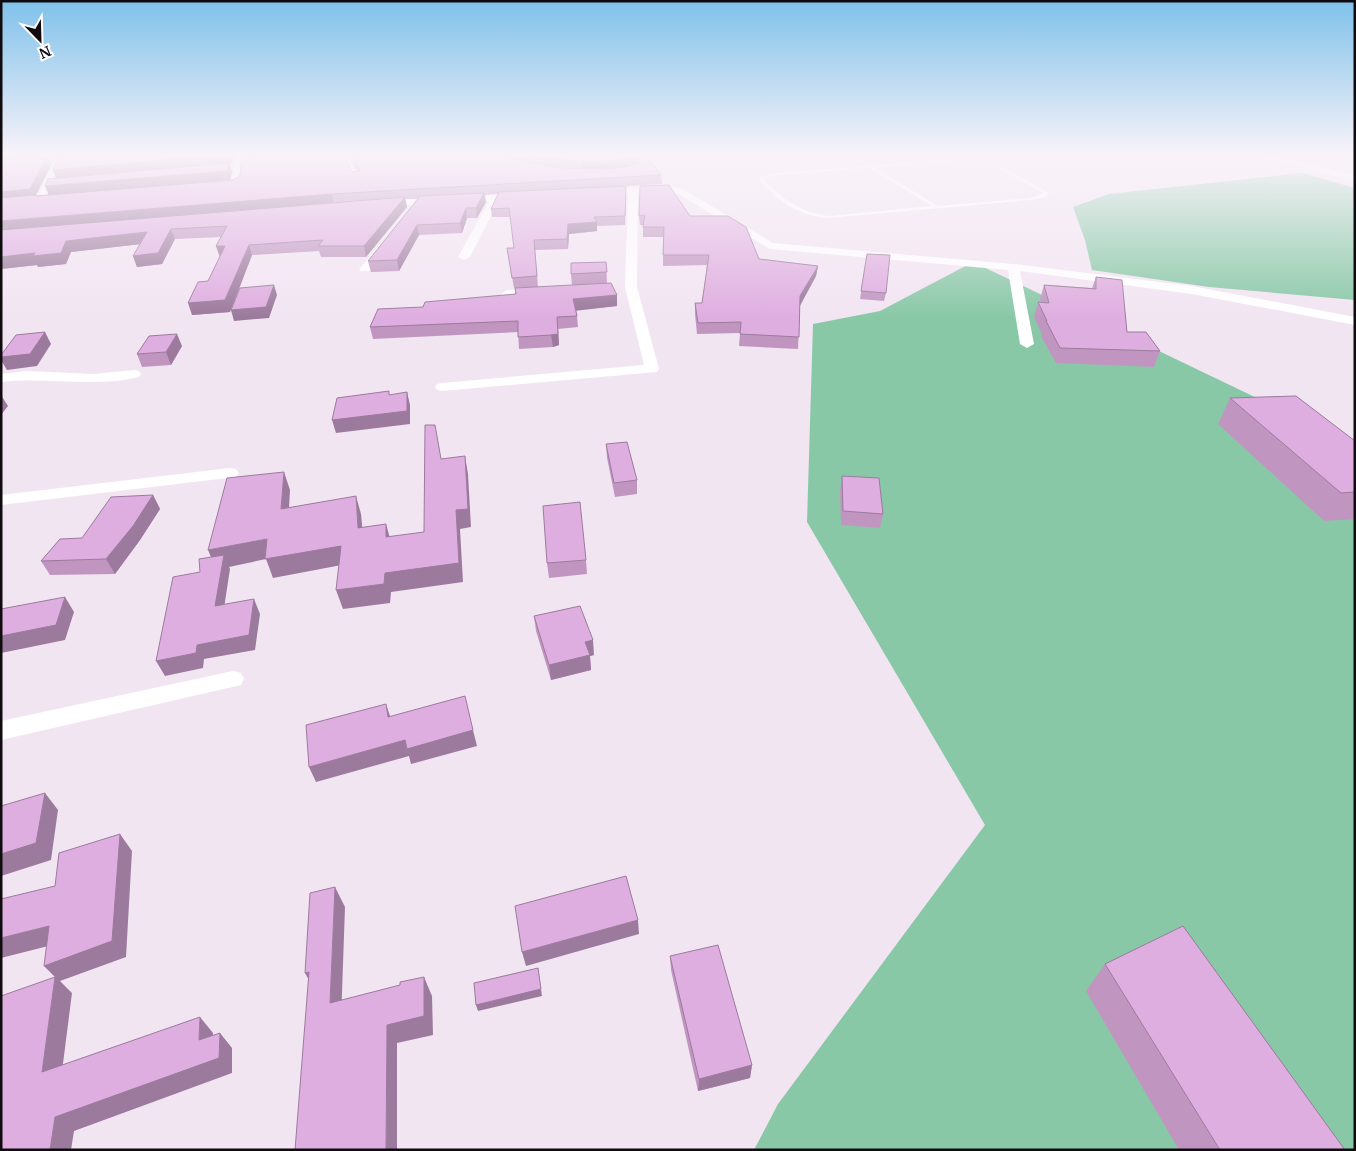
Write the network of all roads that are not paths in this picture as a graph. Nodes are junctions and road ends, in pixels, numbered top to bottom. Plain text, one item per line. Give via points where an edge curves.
1 (413, 209) edge
2 (489, 209) edge
3 (632, 209) edge
4 (709, 209) edge
5 (797, 209) edge
6 (921, 209) edge
7 (407, 216) edge
8 (389, 238) edge
9 (464, 257) dead end
10 (1013, 267) junction
11 (365, 268) dead end
12 (555, 292) edge
13 (507, 294) edge
14 (1355, 321) edge
15 (1028, 344) dead end
16 (134, 374) dead end
17 (1, 378) edge
18 (442, 387) dead end
19 (230, 473) dead end
20 (1, 500) edge
21 (233, 679) dead end
22 (1, 731) edge

1 - 7 street
2 - 9 street
3 - 18 street via 627,288 652,369
4 - 10 street via 770,246
5 - 6 lane via 818,216 857,216
8 - 11 street
10 - 14 street via 1192,290
10 - 15 street
12 - 13 street
16 - 17 street via 93,378 26,375
19 - 20 street
21 - 22 street

